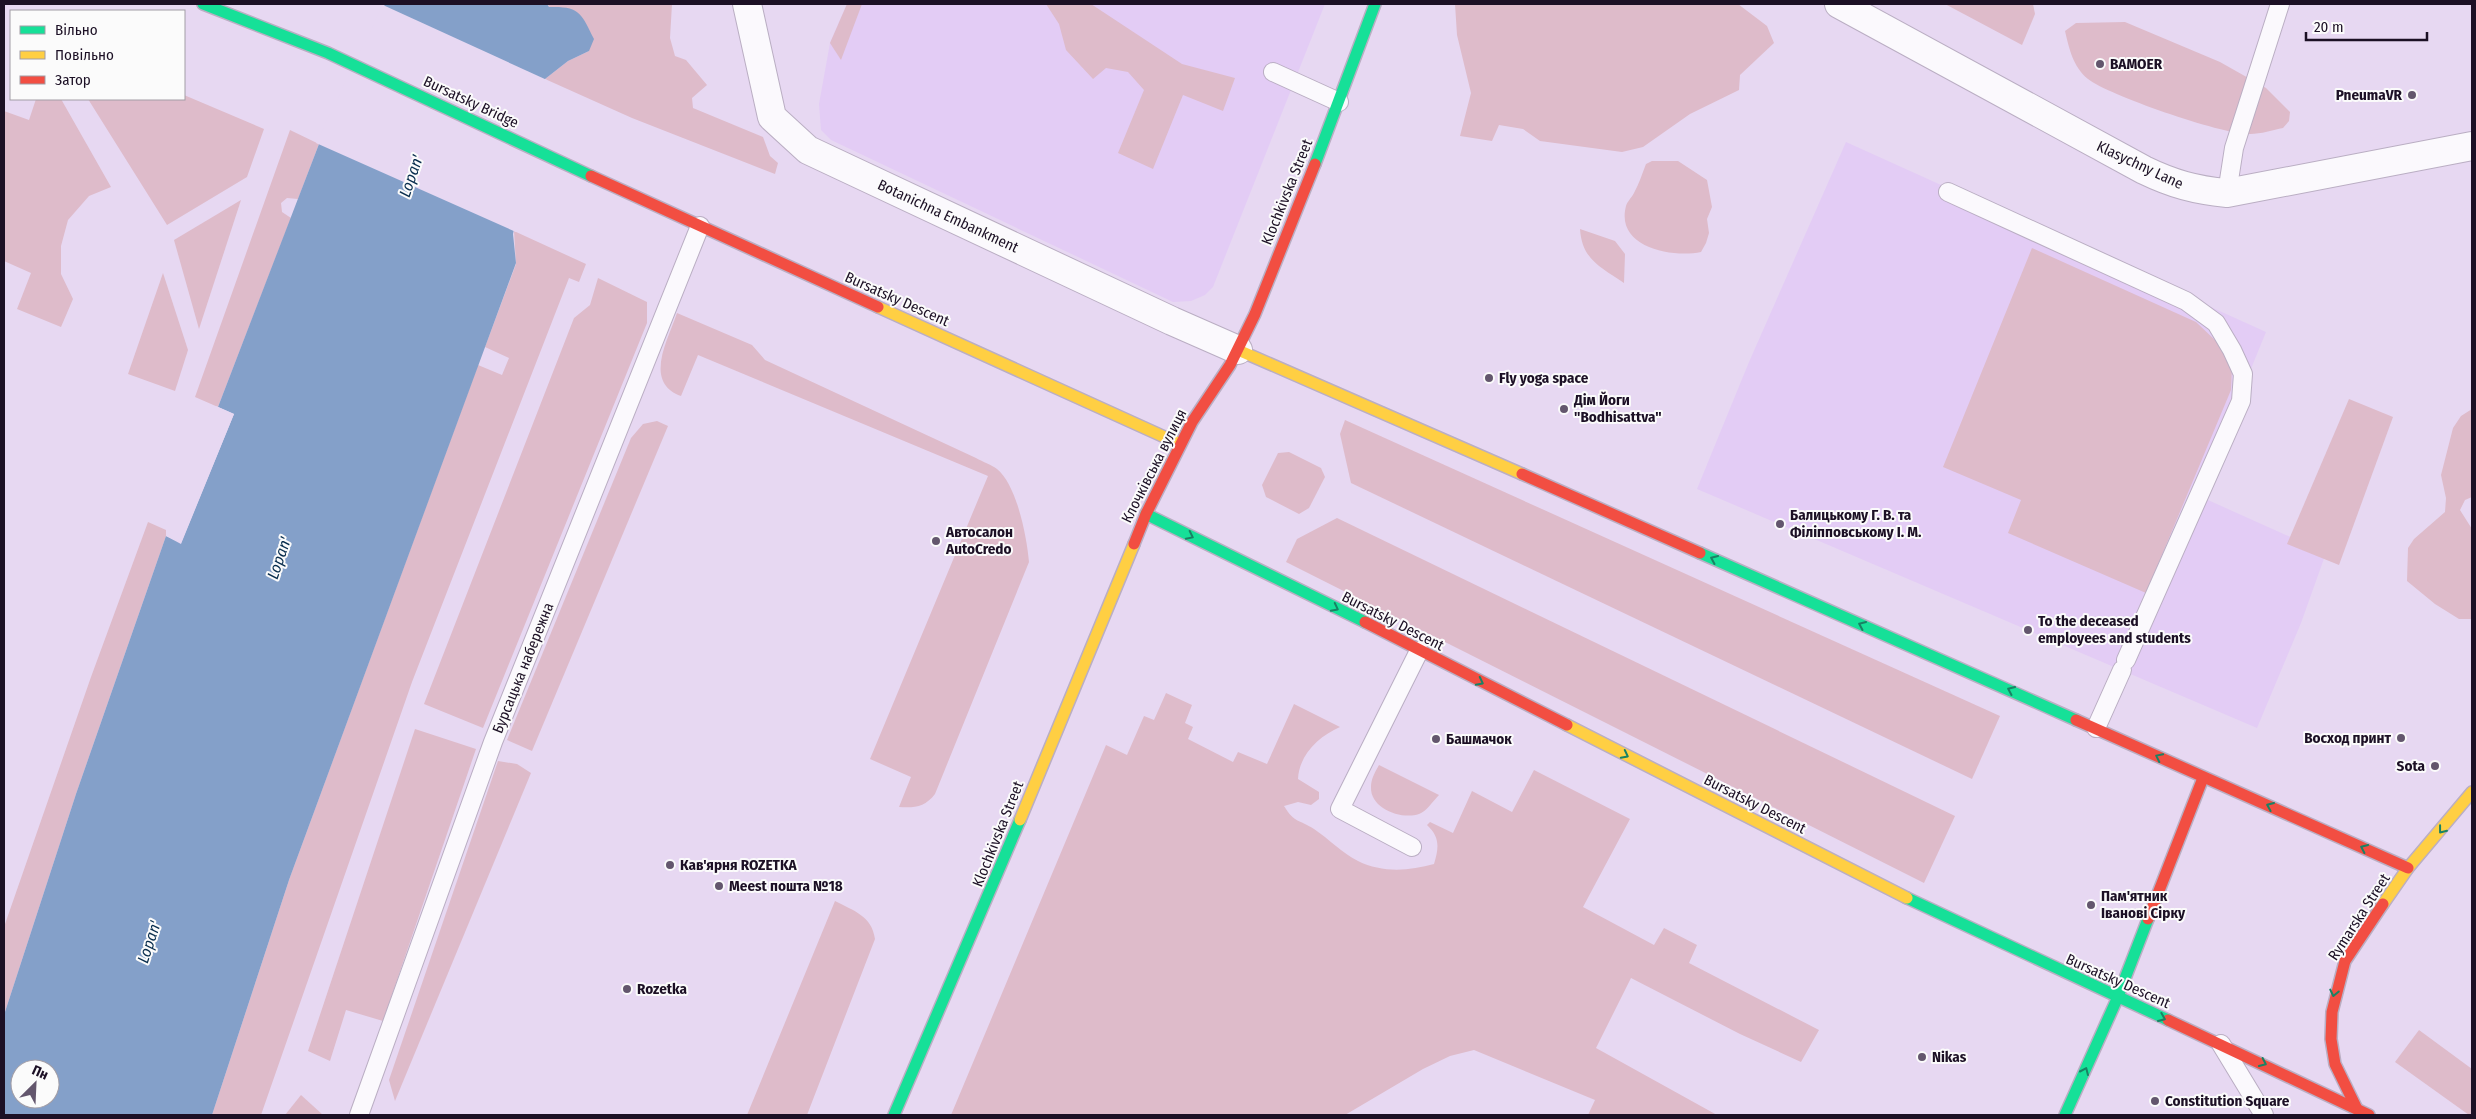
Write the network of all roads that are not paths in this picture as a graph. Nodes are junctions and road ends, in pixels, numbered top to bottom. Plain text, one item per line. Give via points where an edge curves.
1 (204, 4) edge
2 (1375, 4) edge
3 (1839, 4) edge
4 (2280, 4) edge
5 (753, 8) edge
6 (1273, 72) dead end
7 (1339, 102) junction
8 (2472, 146) edge
9 (602, 179) joint
10 (1948, 192) dead end
11 (2227, 193) junction
12 (700, 226) junction
13 (1238, 350) junction
14 (1180, 444) junction
15 (1146, 514) junction
16 (1419, 651) junction
17 (2096, 728) junction
18 (2203, 778) junction
19 (2472, 792) edge
20 (1412, 847) dead end
21 (2408, 868) junction
22 (2117, 998) junction
23 (2219, 1042) junction
24 (2356, 1107) junction
25 (359, 1115) edge
26 (894, 1115) edge
27 (2065, 1115) edge
28 (2264, 1115) edge
29 (2369, 1115) edge

1 - 9 street, Bursatsky Bridge via 328,53
2 - 7 street, Klochkivska Street
3 - 11 street, Klasychny Lane via 2144,170 2196,190
4 - 11 lane via 2234,148
5 - 13 street, Botanichna Embankment via 772,117 808,150
6 - 7 lane
7 - 13 street, Klochkivska Street
8 - 11 street, Klasychny Lane
9 - 12 street, Bursatsky Descent
10 - 17 lane via 2186,301 2216,324 2243,374 2241,401
12 - 14 street, Bursatsky Descent
12 - 25 lane, Бурсацька набережна via 493,742
13 - 14 street, Klochkivska Street
17 -> 13 street
14 - 15 street, Клочківська вулиця
15 -> 16 street, Bursatsky Descent
15 - 26 street, Klochkivska Street via 984,907
16 - 20 lane via 1340,810
16 -> 22 street, Bursatsky Descent via 1906,897
18 -> 17 street
21 -> 18 street
18 - 22 street
19 -> 21 street, Rymarska Street
21 -> 24 street, Rymarska Street via 2345,961 2334,991 2332,1034 2335,1064
22 -> 23 street, Bursatsky Descent
27 -> 22 street
23 -> 24 street, Bursatsky Descent
23 - 28 lane
24 - 29 street, Bursatsky Descent

